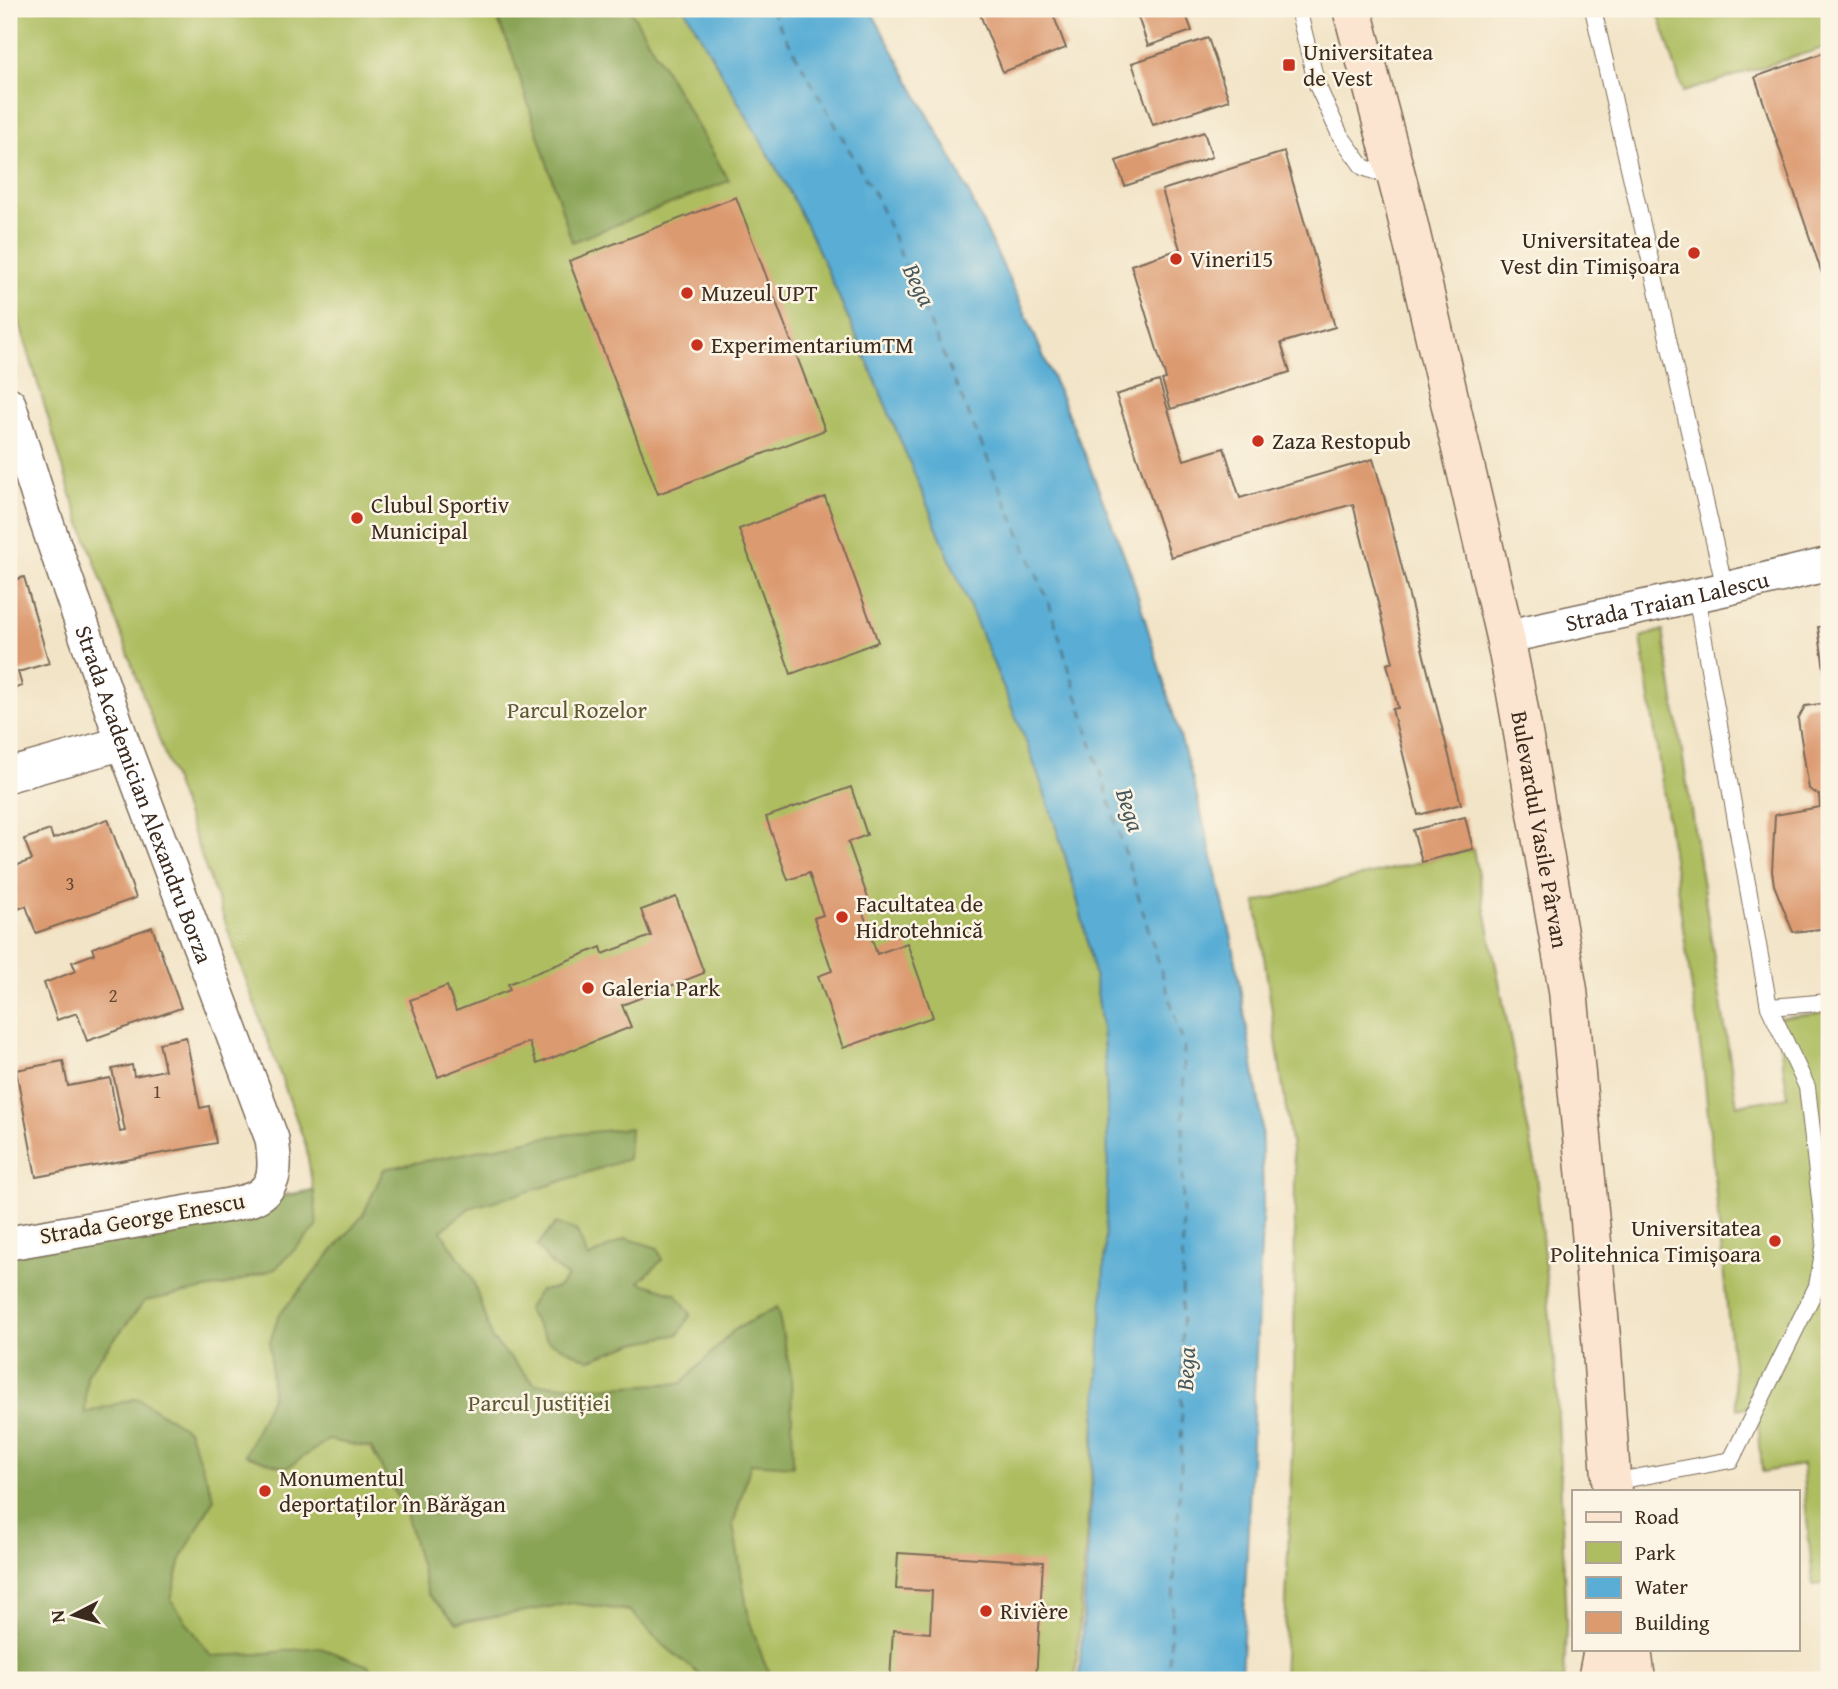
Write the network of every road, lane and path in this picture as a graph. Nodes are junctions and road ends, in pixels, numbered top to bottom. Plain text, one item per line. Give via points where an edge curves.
1 (1298, 9) edge
2 (1352, 9) edge
3 (1593, 9) edge
4 (1396, 179) junction
5 (9, 404) edge
6 (1829, 564) edge
7 (1710, 592) junction
8 (1505, 637) junction
9 (123, 743) junction
10 (9, 775) edge
11 (1829, 1002) edge
12 (1769, 1007) junction
13 (271, 1185) joint
14 (9, 1243) edge
15 (1612, 1487) edge
16 (1603, 1650) edge
17 (1632, 1650) edge
18 (1597, 1680) edge
19 (1636, 1680) edge

1 - 4 lane via 1317,85 1340,135 1363,167
2 - 4 main road, Bulevardul Vasile Pârvan
3 - 7 lane
4 - 8 main road, Bulevardul Vasile Pârvan
5 - 9 street, Strada Academician Alexandru Borza
6 - 7 street, Strada Traian Lalescu
7 - 8 street, Strada Traian Lalescu
7 - 12 lane
8 - 15 main road, Bulevardul Vasile Pârvan via 1568,990
9 - 10 street
9 - 13 street, Strada Academician Alexandru Borza via 272,1139 275,1163
11 - 12 lane
12 - 15 lane via 1807,1087 1825,1242 1817,1286 1731,1460
13 - 14 street, Strada George Enescu via 253,1199 229,1205
16 - 18 main road
17 - 19 main road

